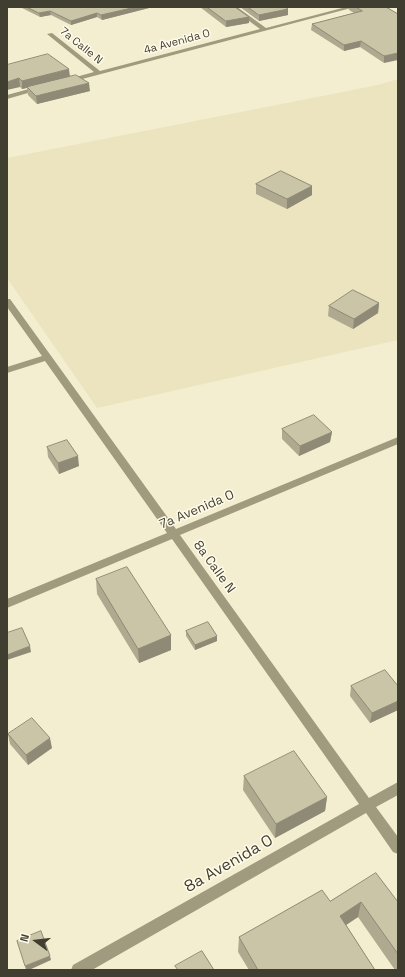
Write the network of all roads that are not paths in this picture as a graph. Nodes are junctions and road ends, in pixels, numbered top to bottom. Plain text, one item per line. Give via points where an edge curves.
1 (233, 7) edge
2 (352, 7) edge
3 (265, 30) junction
4 (50, 34) dead end
5 (98, 73) junction
6 (60, 83) edge
7 (45, 87) edge
8 (7, 97) edge
9 (7, 301) edge
10 (47, 357) junction
11 (7, 370) edge
12 (398, 440) edge
13 (174, 535) junction
14 (7, 604) edge
15 (398, 788) edge
16 (367, 805) junction
17 (398, 848) edge
18 (78, 970) edge

1 - 3 street
2 - 3 street, 4a Avenida O
3 - 5 street, 4a Avenida O
4 - 5 street, 7a Calle N
5 - 6 street, 4a Avenida O
7 - 8 street
9 - 10 street, 8a Calle N
10 - 11 street
10 - 13 street, 8a Calle N
12 - 13 street, 7a Avenida O
13 - 14 street, 7a Avenida O
13 - 16 street, 8a Calle N
15 - 16 street, 8a Avenida O
16 - 17 street, 8a Calle N
16 - 18 street, 8a Avenida O

